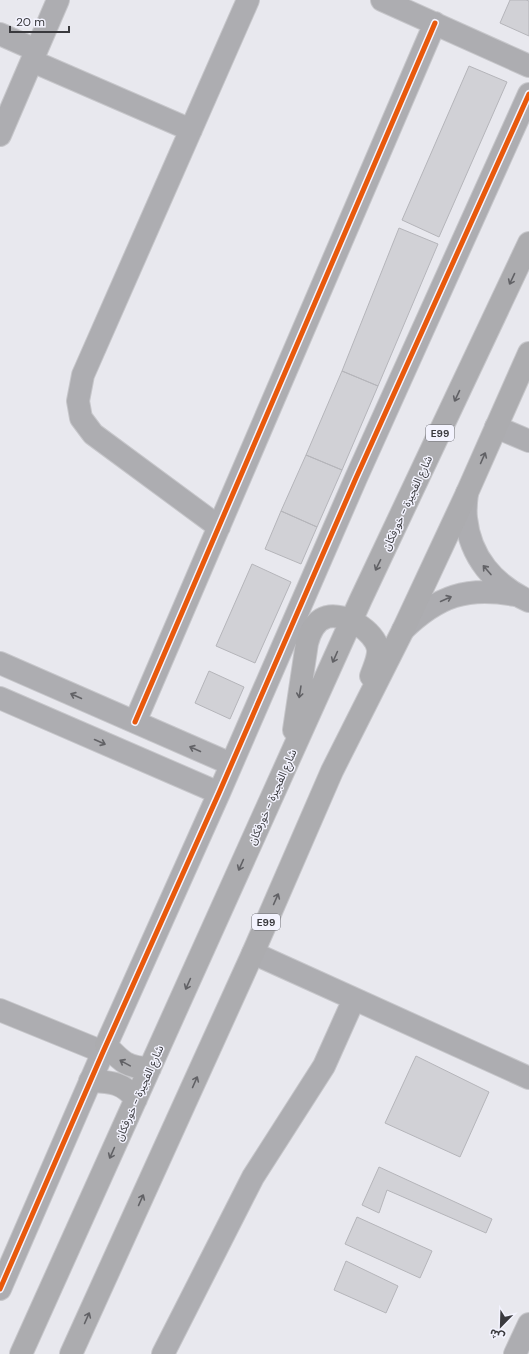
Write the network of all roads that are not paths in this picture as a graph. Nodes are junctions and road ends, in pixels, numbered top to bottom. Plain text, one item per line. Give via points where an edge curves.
1 (58, 0) edge
2 (248, 0) edge
3 (382, 0) edge
4 (435, 24) junction
5 (0, 34) edge
6 (34, 55) junction
7 (529, 66) edge
8 (529, 94) edge
9 (191, 130) junction
10 (0, 135) edge
11 (529, 243) edge
12 (529, 353) edge
13 (496, 427) junction
14 (529, 441) edge
15 (467, 493) junction
16 (219, 526) junction
17 (523, 598) edge
18 (351, 622) junction
19 (404, 630) junction
20 (0, 663) edge
21 (0, 698) edge
22 (135, 722) junction
23 (290, 757) junction
24 (231, 764) junction
25 (332, 771) junction
26 (219, 794) junction
27 (253, 953) junction
28 (354, 999) junction
29 (0, 1010) edge
30 (104, 1048) junction
31 (150, 1068) junction
32 (529, 1078) edge
33 (90, 1081) junction
34 (136, 1099) junction
35 (0, 1289) edge
36 (529, 1324) edge
37 (21, 1354) edge
38 (71, 1354) edge
39 (163, 1354) edge
40 (515, 1354) edge

1 - 6 street
2 - 9 street
3 - 4 street
4 - 7 street
4 - 16 street
5 - 6 street
6 - 9 street
6 - 10 street
8 - 24 street via 356,478
9 - 16 street via 83,375 78,401 81,418 93,434
11 -> 18 highway, شارع الفجيرة - خورفكان / E99
12 - 13 highway, E99
13 - 14 street
15 -> 13 highway, E99
17 -> 15 street via 497,581 481,563 470,541 465,517
15 - 19 highway, E99
16 - 22 street
19 -> 17 street via 435,604 454,596 496,591
18 -> 23 highway, شارع الفجيرة - خورفكان / E99
18 -> 23 highway via 338,616 327,617 317,623 310,632
18 - 25 highway via 364,628 373,637 378,649 376,662
19 - 25 highway, E99
22 -> 20 street
21 -> 26 street
24 -> 22 street
23 -> 31 highway, شارع الفجيرة - خورفكان / E99
24 - 26 street
27 -> 25 highway, E99
26 - 30 street
27 - 28 street
38 -> 27 highway, E99
28 - 32 street
28 - 39 street via 324,1066 253,1176
29 - 30 street
31 -> 30 highway via 129,1065
30 - 33 street
31 - 34 highway, شارع الفجيرة - خورفكان / E99
33 - 34 highway via 121,1085
33 - 35 street
34 -> 37 highway, شارع الفجيرة - خورفكان / E99
36 - 40 street

